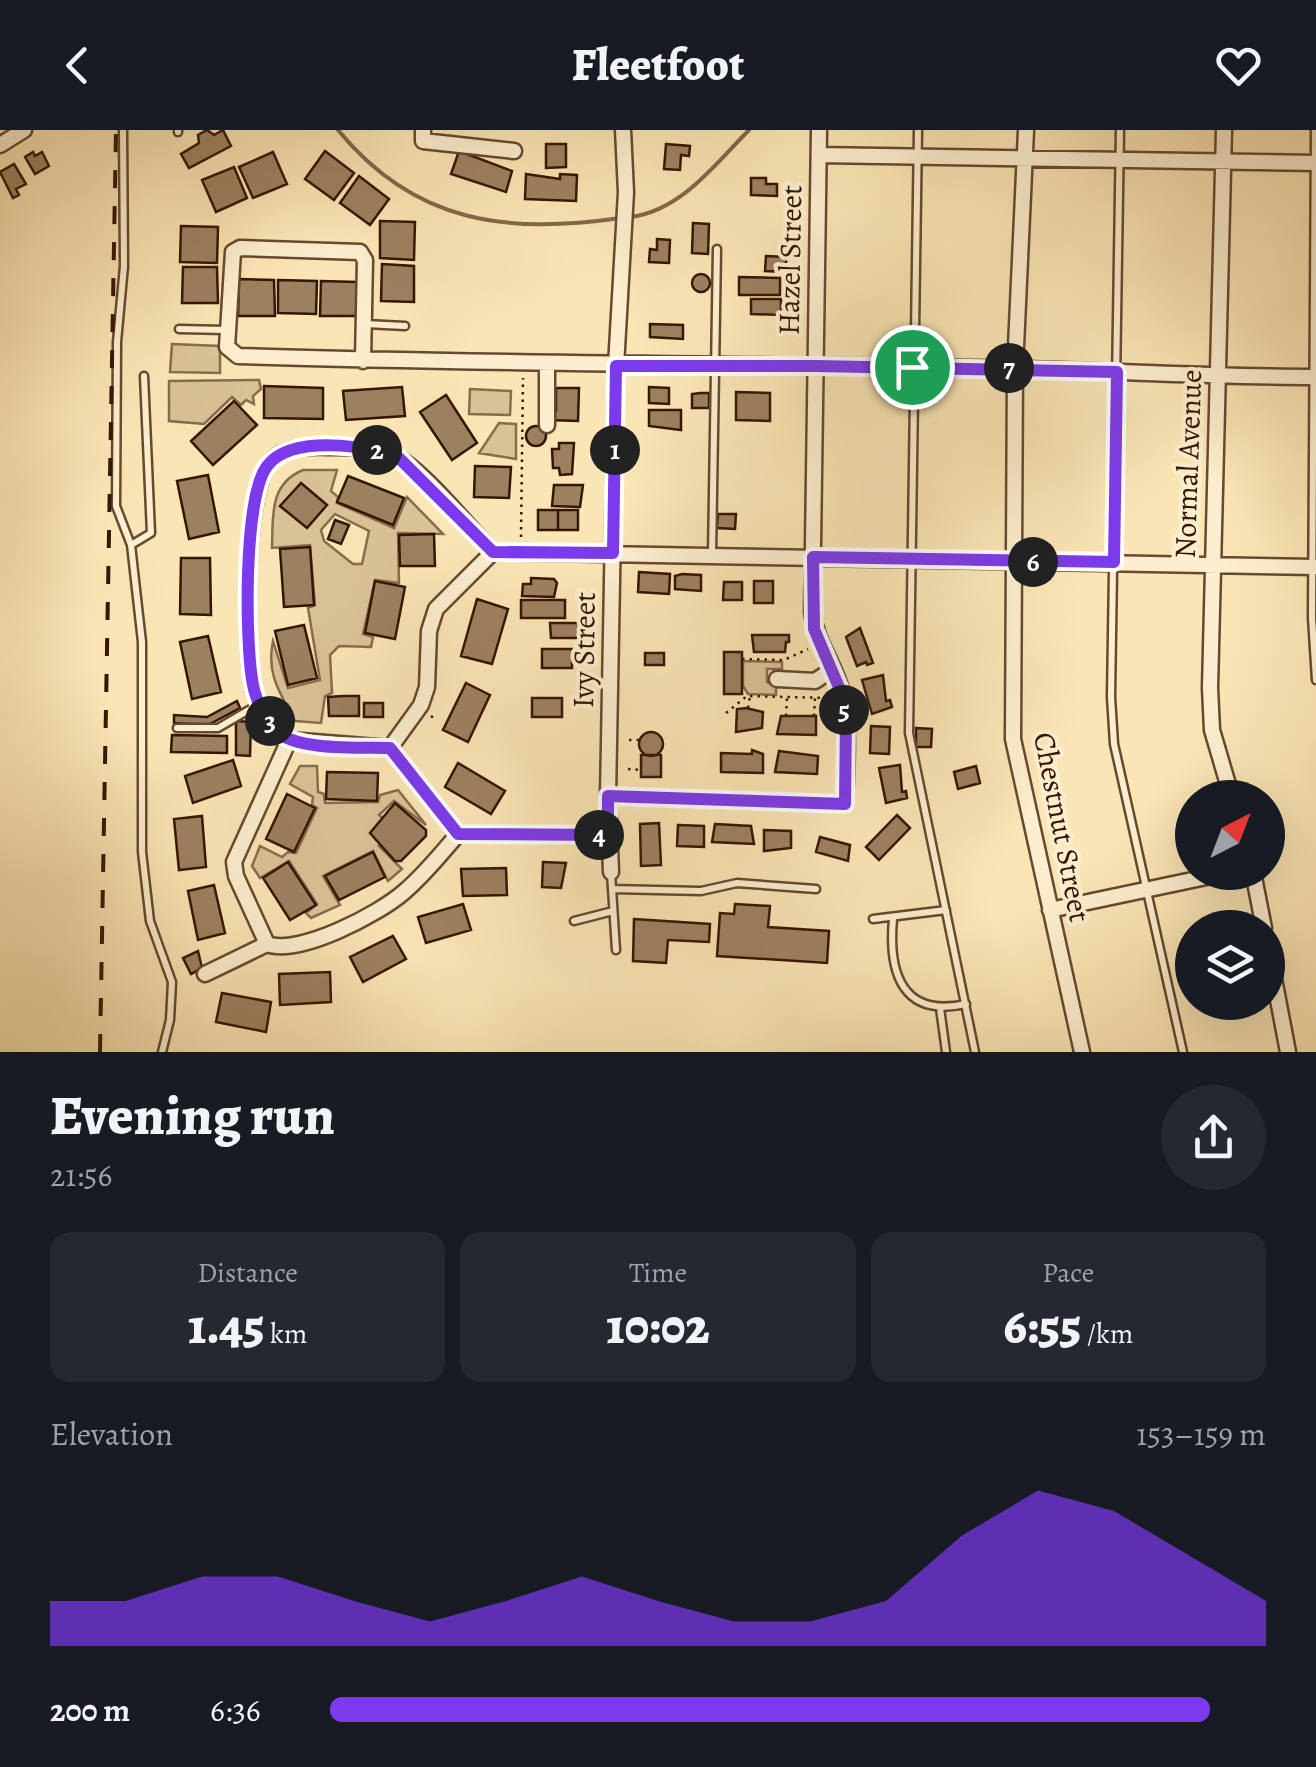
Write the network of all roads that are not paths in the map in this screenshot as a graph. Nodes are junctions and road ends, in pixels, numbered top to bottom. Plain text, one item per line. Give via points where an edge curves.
1 (24, 130) edge
2 (123, 130) edge
3 (623, 130) edge
4 (819, 130) edge
5 (918, 130) edge
6 (1026, 130) edge
7 (1120, 130) edge
8 (1224, 130) edge
9 (1316, 130) edge
10 (423, 135) edge
11 (0, 144) edge
12 (514, 151) dead end
13 (819, 155) junction
14 (917, 157) junction
15 (1026, 158) junction
16 (1120, 160) junction
17 (1224, 162) junction
18 (1315, 163) edge
19 (717, 249) dead end
20 (364, 324) junction
21 (405, 326) dead end
22 (179, 329) dead end
23 (228, 330) junction
24 (363, 360) junction
25 (547, 366) junction
26 (616, 366) junction
27 (715, 366) junction
28 (816, 366) junction
29 (912, 367) junction
30 (1015, 368) junction
31 (1117, 372) junction
32 (144, 376) dead end
33 (1218, 376) junction
34 (1315, 377) edge
35 (547, 425) dead end
36 (131, 545) junction
37 (493, 552) junction
38 (613, 553) junction
39 (712, 555) junction
40 (813, 557) junction
41 (913, 560) junction
42 (1017, 562) junction
43 (1114, 562) junction
44 (1212, 562) junction
45 (1314, 567) edge
46 (832, 670) junction
47 (777, 679) dead end
48 (1316, 680) edge
49 (259, 704) junction
50 (177, 728) dead end
51 (289, 740) junction
52 (390, 748) junction
53 (1227, 780) edge
54 (608, 796) junction
55 (458, 834) junction
56 (608, 835) junction
57 (610, 872) joint
58 (1175, 885) edge
59 (612, 889) junction
60 (816, 889) dead end
61 (1148, 891) junction
62 (946, 910) junction
63 (1050, 910) junction
64 (614, 911) junction
65 (873, 919) dead end
66 (893, 919) junction
67 (574, 921) dead end
68 (267, 944) junction
69 (616, 950) dead end
70 (205, 974) dead end
71 (966, 1004) junction
72 (940, 1008) junction
73 (1282, 1020) edge
74 (162, 1052) edge
75 (946, 1052) edge
76 (976, 1052) edge
77 (1082, 1052) edge
78 (1183, 1052) edge
79 (1288, 1052) edge

1 - 11 street
2 - 36 lane via 116,506
3 - 26 street, Ivy Street via 625,248
4 - 13 street, Hazel Street
5 - 14 lane
6 - 15 street, Chestnut Street
7 - 16 lane
8 - 17 street, Normal Avenue
9 - 18 lane
10 - 12 street
13 - 14 street
13 - 28 street, Hazel Street
14 - 15 street
14 - 29 lane
15 - 16 street
15 - 30 street, Chestnut Street
16 - 17 street
16 - 31 lane
17 - 18 street
17 - 33 street, Normal Avenue
18 - 34 lane
19 - 27 lane
20 - 21 lane
20 - 23 street via 360,252 240,248 230,260
20 - 24 street
22 - 23 lane
23 - 24 street via 227,346 238,356
24 - 25 street via 520,372
25 - 26 street
25 - 35 street
26 - 27 street
26 - 38 street, Ivy Street
27 - 28 street
27 - 39 lane
28 - 29 street
28 - 40 street, Hazel Street
29 - 30 street
29 - 41 lane
30 - 31 street
30 - 42 street, Chestnut Street
31 - 33 street
31 - 43 lane
32 - 36 lane via 151,533
33 - 34 street
33 - 44 street, Normal Avenue
34 - 45 lane
36 - 74 lane via 142,642 142,852 150,920 172,982
37 - 38 street
37 - 49 street via 399,458 357,447 300,447 278,456 261,474 252,506 250,663
37 - 52 street via 436,609 427,687
38 - 39 street
38 - 54 street, Ivy Street
39 - 40 street
40 - 41 street
40 - 46 street, Hazel Street via 814,629
41 - 42 street
41 - 62 lane via 909,732
42 - 43 street
42 - 63 street, Chestnut Street via 1013,740
43 - 44 street
43 - 61 lane via 1114,744
44 - 45 street
44 - 53 street, Normal Avenue via 1212,730
45 - 48 lane
46 - 47 street via 816,681
46 - 54 street, Hazel Street via 846,720 845,804
49 - 50 lane via 218,728
49 - 51 street
51 - 52 street
51 - 68 street via 234,862
52 - 55 street
54 - 56 street, Ivy Street
55 - 56 street
55 - 68 street via 411,886 373,913 297,946
56 - 57 street, Ivy Street
57 - 59 lane
58 - 61 street
59 - 60 lane via 701,892 737,883
59 - 64 lane
61 - 63 street
61 - 78 lane
62 - 66 lane
62 - 71 lane
63 - 77 street, Chestnut Street
64 - 67 lane
64 - 69 lane
65 - 66 lane
66 - 72 lane via 900,980 922,1006
68 - 70 street
71 - 72 lane
71 - 76 lane
72 - 75 lane
73 - 79 street

